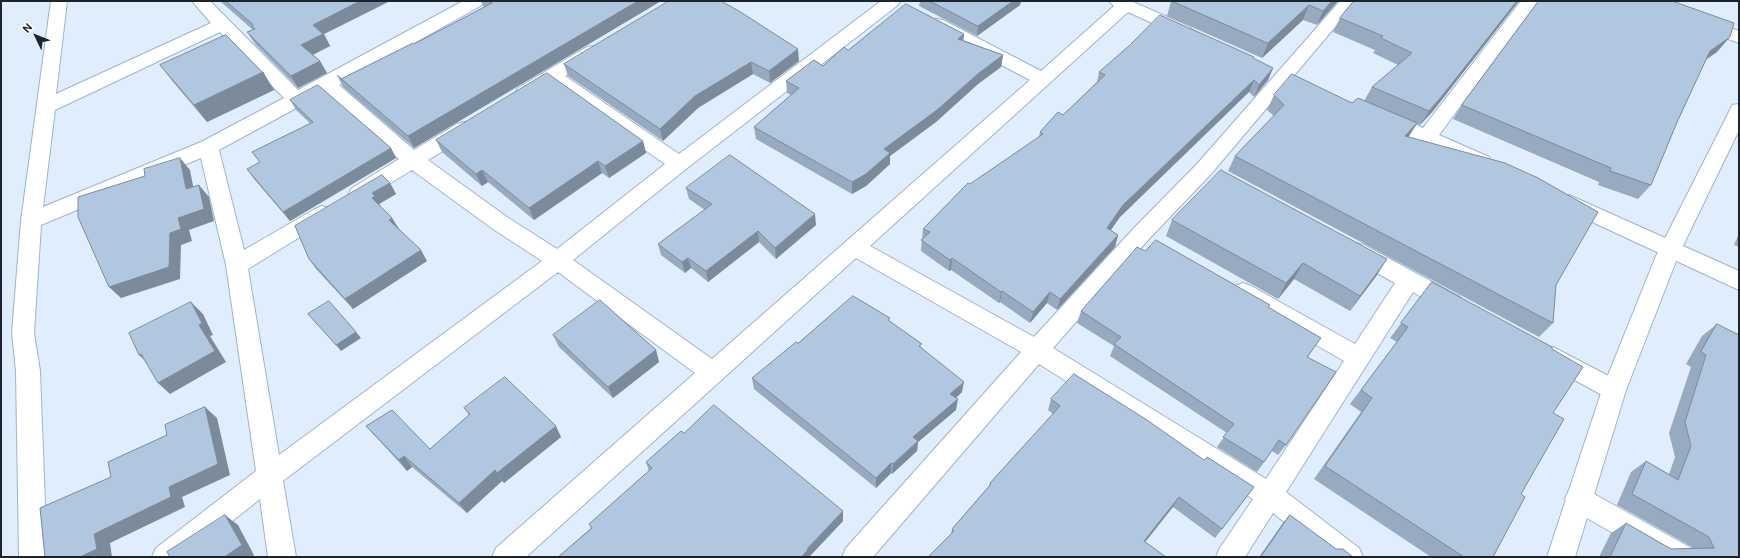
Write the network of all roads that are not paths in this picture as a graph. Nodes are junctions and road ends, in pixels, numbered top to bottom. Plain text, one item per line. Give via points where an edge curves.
1 (58, 1) edge
2 (200, 1) edge
3 (476, 1) edge
4 (1349, 1) edge
5 (1530, 1) edge
6 (1122, 3) edge
7 (450, 6) edge
8 (904, 7) edge
9 (1688, 18) edge
10 (223, 24) junction
11 (1198, 37) edge
12 (1739, 37) edge
13 (605, 44) edge
14 (552, 76) junction
15 (1042, 79) junction
16 (326, 84) junction
17 (296, 98) junction
18 (512, 100) edge
19 (47, 106) junction
20 (1739, 110) edge
21 (1370, 112) edge
22 (479, 120) edge
23 (1734, 134) edge
24 (1428, 137) junction
25 (208, 147) junction
26 (412, 160) junction
27 (679, 164) junction
28 (1204, 169) junction
29 (1499, 170) edge
30 (1224, 180) edge
31 (1556, 197) edge
32 (31, 221) junction
33 (1141, 234) junction
34 (1340, 243) edge
35 (1161, 246) edge
36 (854, 247) junction
37 (1671, 250) junction
38 (558, 260) junction
39 (237, 265) junction
40 (1222, 280) edge
41 (1408, 280) junction
42 (1739, 281) edge
43 (1470, 313) edge
44 (1532, 346) edge
45 (1037, 350) junction
46 (1357, 357) junction
47 (713, 373) junction
48 (1614, 390) junction
49 (270, 476) junction
50 (1270, 495) junction
51 (1578, 498) junction
52 (32, 557) edge
53 (166, 557) edge
54 (282, 557) edge
55 (506, 557) edge
56 (856, 557) edge
57 (1230, 557) edge
58 (1349, 557) edge
59 (1561, 557) edge
60 (1681, 557) edge

1 - 19 street
2 - 10 street
3 - 7 street
4 - 28 street
5 - 24 street
6 - 11 street
6 - 15 street
7 - 16 street
8 - 15 street
8 - 27 street
9 - 12 street
10 - 17 street
10 - 19 street
13 - 14 street
14 - 18 street
14 - 27 street
15 - 36 street
16 - 17 street
16 - 26 street
17 - 25 street
19 - 32 street
20 - 23 street
21 - 24 street
22 - 26 street
23 - 37 street
24 - 29 street
25 - 32 street
25 - 39 street
26 - 38 street via 500,223
26 - 39 street
27 - 38 street
28 - 30 street
28 - 33 street
31 - 37 street
32 - 52 street via 23,333 28,371
33 - 35 street
33 - 45 street
34 - 41 street
36 - 45 street
36 - 47 street
37 - 42 street
37 - 48 street
38 - 47 street
38 - 49 street
39 - 49 street
40 - 46 street
41 - 43 street
41 - 46 street
44 - 48 street
45 - 50 street
45 - 56 street
46 - 50 street
47 - 55 street
48 - 51 street
49 - 53 street
49 - 54 street
50 - 57 street
50 - 58 street
51 - 59 street
51 - 60 street

